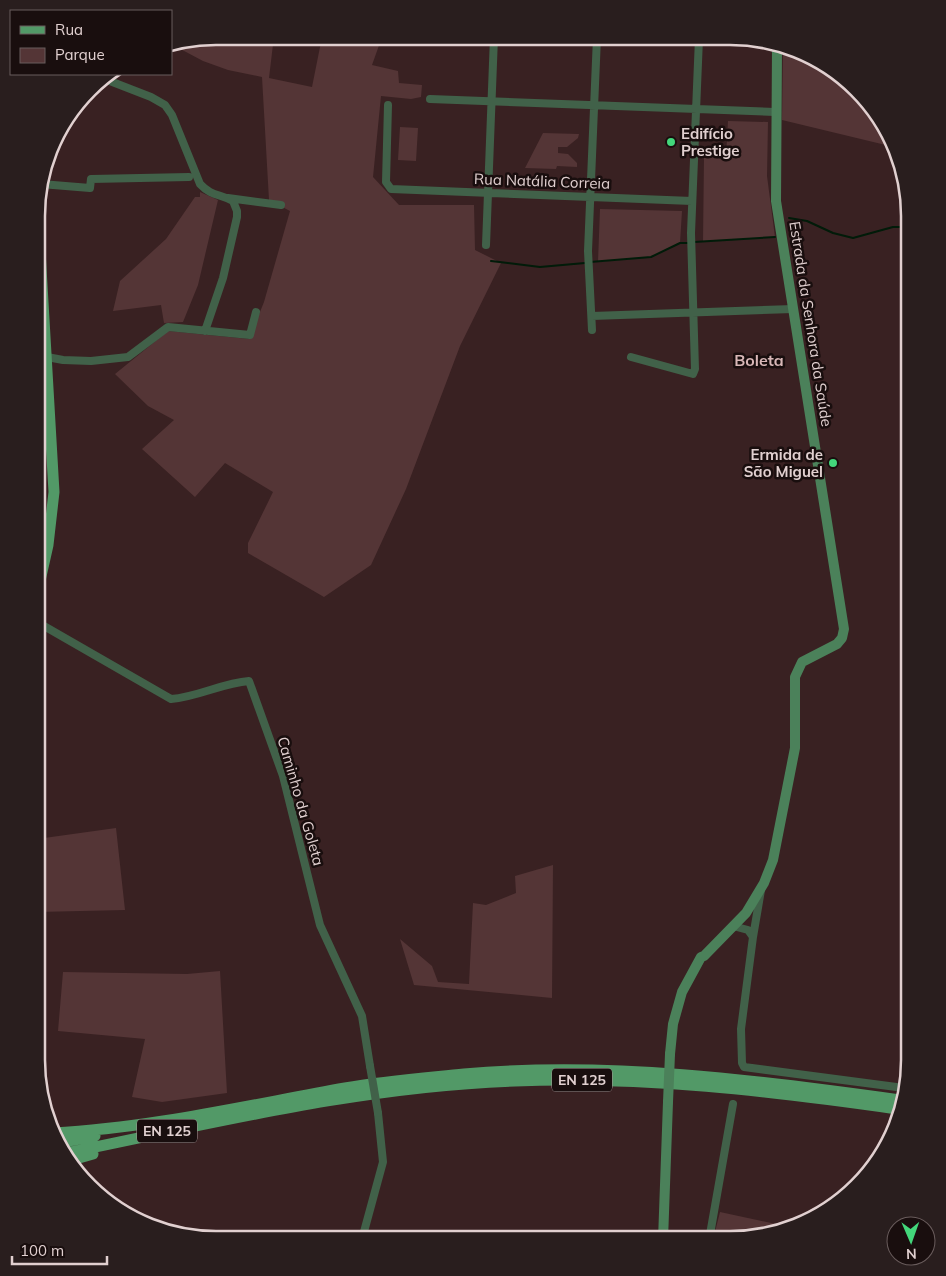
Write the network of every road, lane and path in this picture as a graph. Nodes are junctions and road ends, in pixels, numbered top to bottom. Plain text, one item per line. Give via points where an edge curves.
1 (494, 45) edge
2 (597, 45) edge
3 (699, 45) edge
4 (777, 52) edge
5 (110, 81) edge
6 (430, 98) dead end
7 (492, 101) junction
8 (388, 105) dead end
9 (595, 105) junction
10 (696, 109) junction
11 (775, 112) junction
12 (189, 177) dead end
13 (48, 185) edge
14 (488, 193) junction
15 (590, 197) junction
16 (226, 198) junction
17 (692, 201) junction
18 (281, 205) dead end
19 (486, 246) dead end
20 (793, 309) junction
21 (256, 312) dead end
22 (693, 313) junction
23 (592, 316) junction
24 (592, 330) dead end
25 (205, 331) junction
26 (45, 351) edge
27 (47, 356) junction
28 (631, 356) dead end
29 (45, 558) edge
30 (45, 627) edge
31 (761, 887) junction
32 (733, 926) junction
33 (753, 937) junction
34 (899, 1087) edge
35 (896, 1100) edge
36 (733, 1104) dead end
37 (894, 1109) edge
38 (269, 1112) junction
39 (206, 1113) junction
40 (61, 1132) edge
41 (67, 1142) edge
42 (72, 1151) edge
43 (77, 1159) edge
44 (364, 1231) edge
45 (663, 1231) edge
46 (711, 1231) edge

1 - 7 street
2 - 9 street
3 - 10 street
4 - 11 street, Estrada da Senhora da Saúde
5 - 16 street via 166,105 200,184 205,190
6 - 7 street
7 - 9 street
7 - 14 street
8 - 14 street, Rua Natália Correia via 386,182 391,189
9 - 10 street
9 - 15 street
10 - 11 street
10 - 17 street
11 - 20 street, Estrada da Senhora da Saúde via 776,201
12 - 13 street via 91,179 90,188
14 - 15 street, Rua Natália Correia
14 - 19 street
15 - 17 street, Rua Natália Correia
15 - 23 street via 588,268
16 - 18 street
16 - 25 street via 233,201 238,217 223,278
17 - 22 street
20 - 22 street
20 - 31 street, Estrada da Senhora da Saúde via 844,629 837,644 802,662 795,677 795,748 773,860
21 - 25 street via 250,335
22 - 23 street
22 - 28 street via 693,374
23 - 24 street
25 - 27 street via 168,327 128,358 62,360
26 - 27 main road
27 - 29 main road via 54,492
30 - 44 street, Caminho da Goleta, bridge via 171,700 250,681 283,776 320,925 362,1016 383,1162
31 - 32 street, Estrada da Senhora da Saúde via 746,913
31 - 33 street
32 - 33 street via 748,930
32 - 45 street, Estrada da Senhora da Saúde, bridge via 702,957 682,992 673,1024
33 - 34 street via 741,1029 744,1068
35 - 39 main road, EN 125 via 740,1079 556,1070 403,1081
36 - 46 street
37 - 38 main road, EN 125 via 708,1086 577,1080 514,1081 405,1090
38 - 42 main road, EN 125
38 - 43 main road
39 - 40 main road via 99,1130
39 - 41 main road, EN 125

